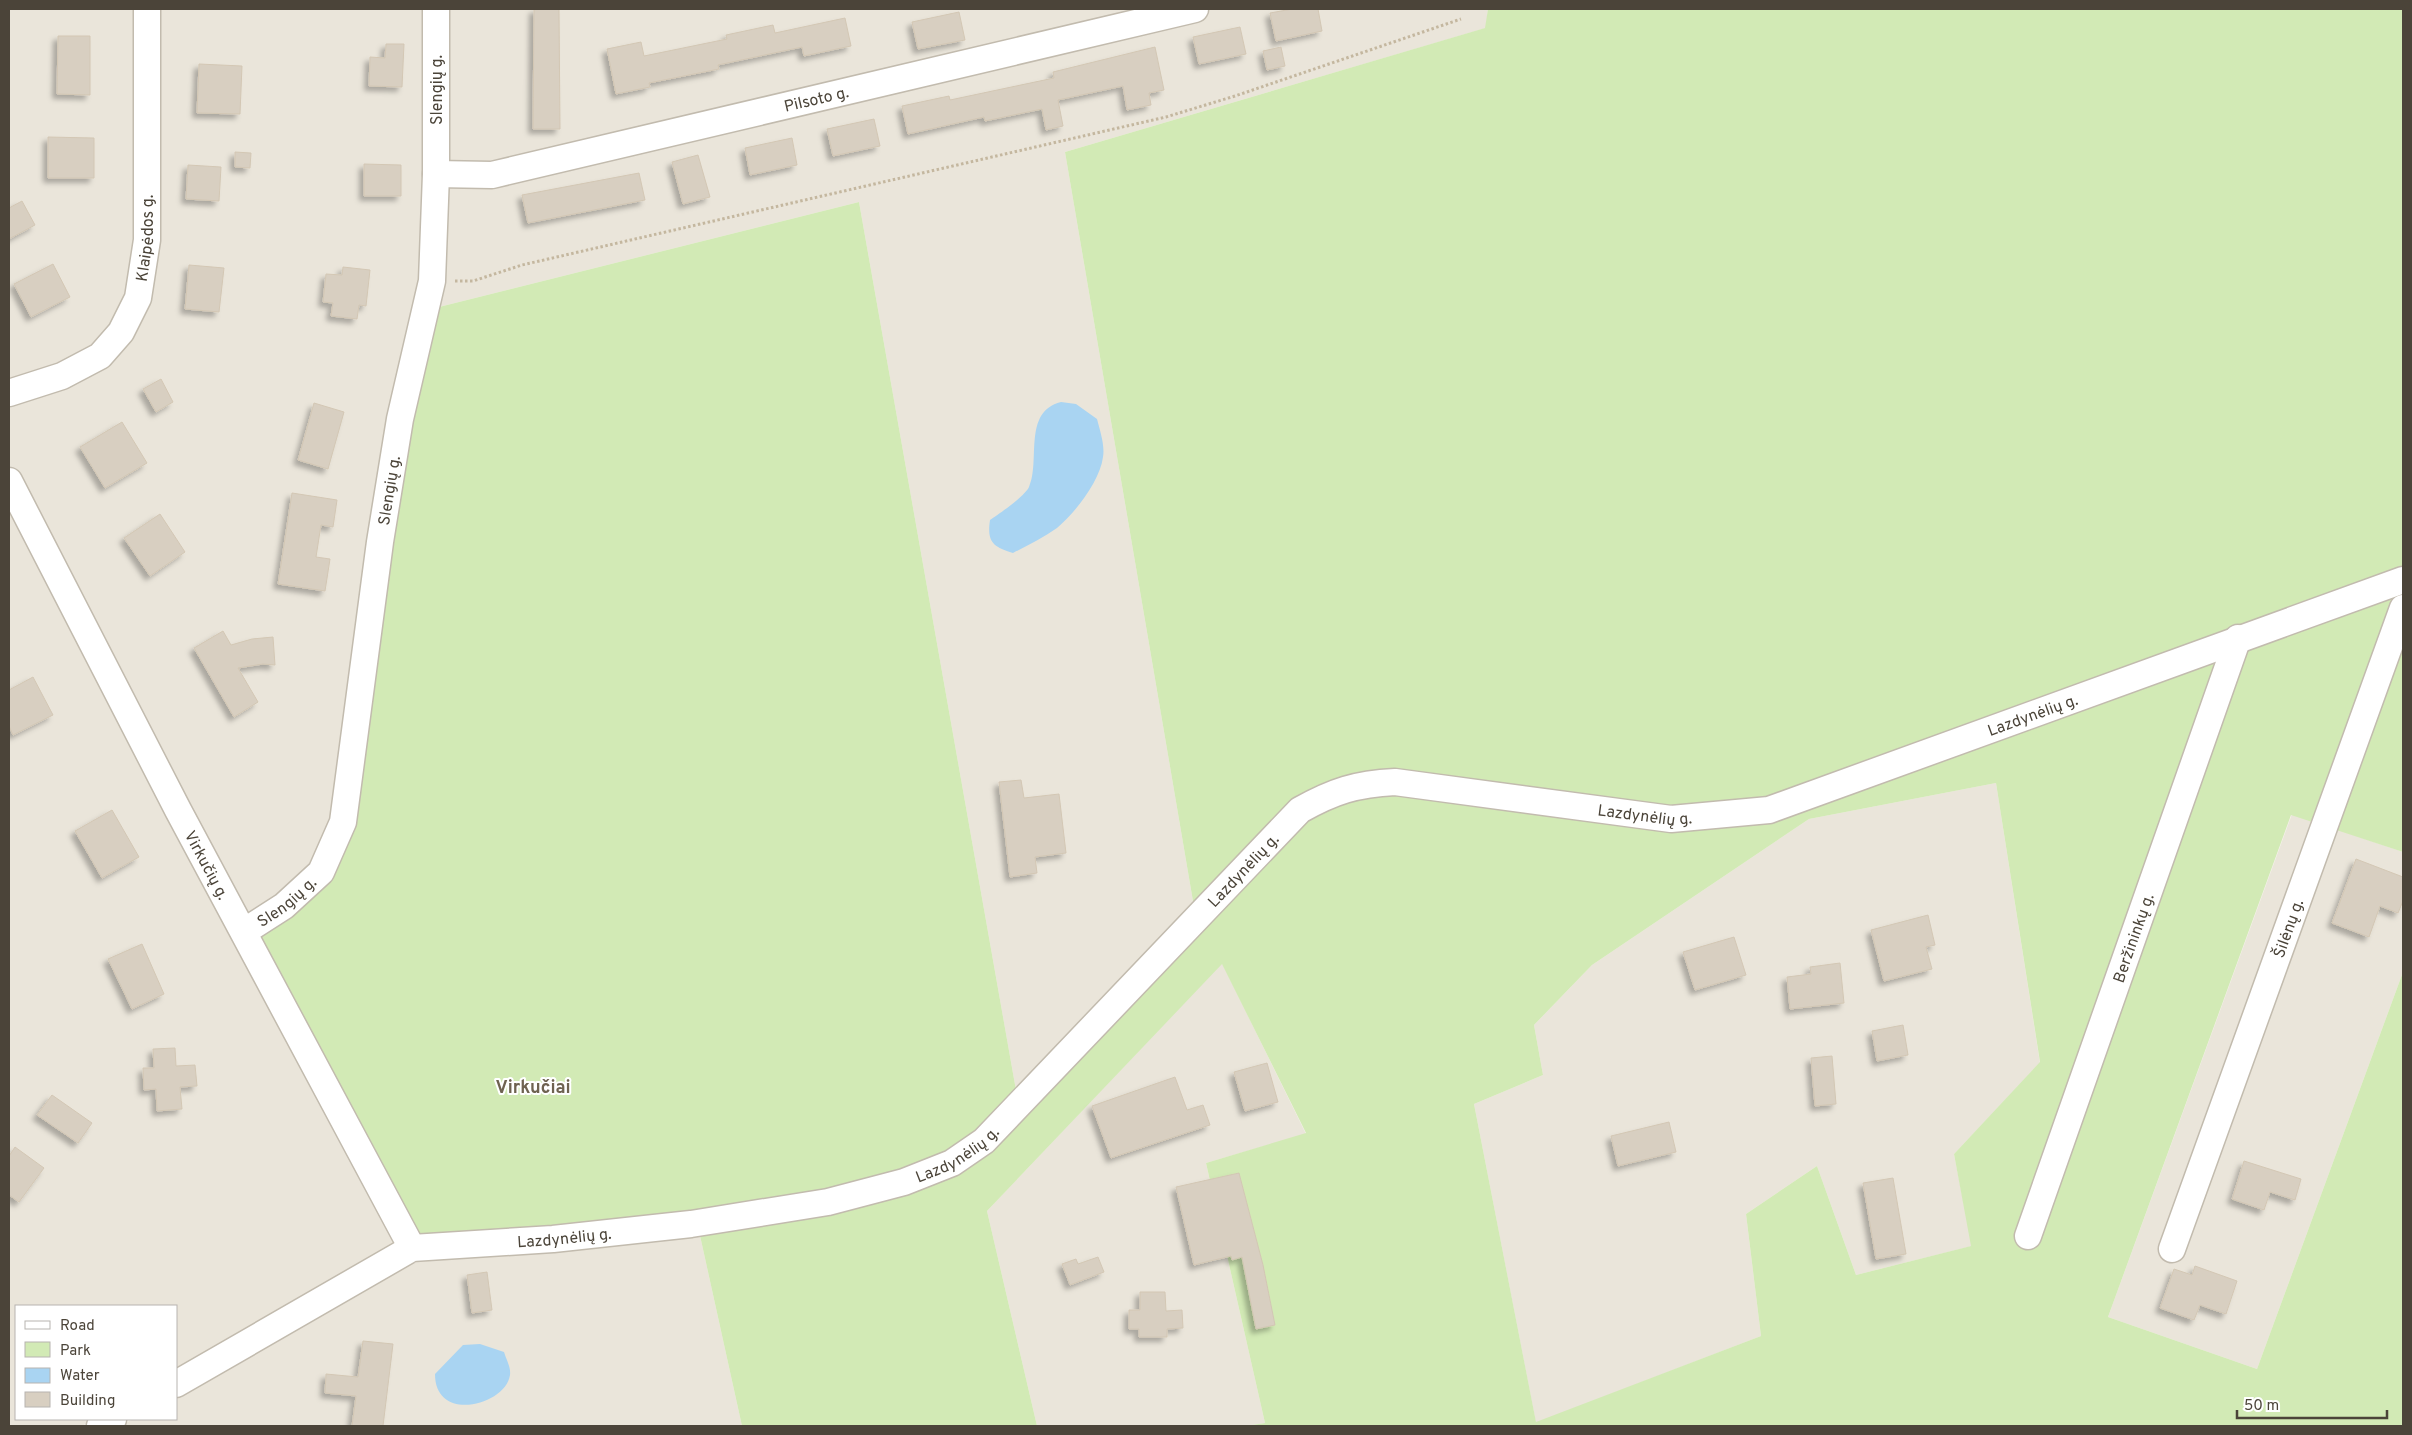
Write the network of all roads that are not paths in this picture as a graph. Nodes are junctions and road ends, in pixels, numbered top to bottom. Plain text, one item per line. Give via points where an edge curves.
1 (147, 9) edge
2 (436, 9) edge
3 (1194, 9) edge
4 (436, 174) junction
5 (9, 394) edge
6 (9, 481) edge
7 (2403, 580) edge
8 (2403, 608) edge
9 (2238, 638) junction
10 (244, 931) junction
11 (2028, 1236) dead end
12 (412, 1248) junction
13 (2172, 1249) dead end
14 (178, 1383) edge
15 (111, 1420) edge
16 (100, 1426) edge

1 - 5 street, Klaipėdos g. via 147,240 138,298 121,332 100,356 62,376
2 - 4 street, Slengių g.
3 - 4 street, Pilsoto g. via 492,176
4 - 10 street, Slengių g. via 432,281 397,438 343,822 321,872 284,906
6 - 10 street, Virkučių g.
7 - 9 street, Lazdynėlių g.
8 - 13 street, Šilėnų g.
9 - 11 street, Beržininkų g.
9 - 12 street, Lazdynėlių g. via 1769,810 1671,819 1395,782 1366,783 1328,794 1300,810 984,1141 952,1164 904,1182 828,1202 691,1224 553,1239
10 - 12 street, Virkučių g.
12 - 14 street, Lazdynėlių g.
15 - 16 street

